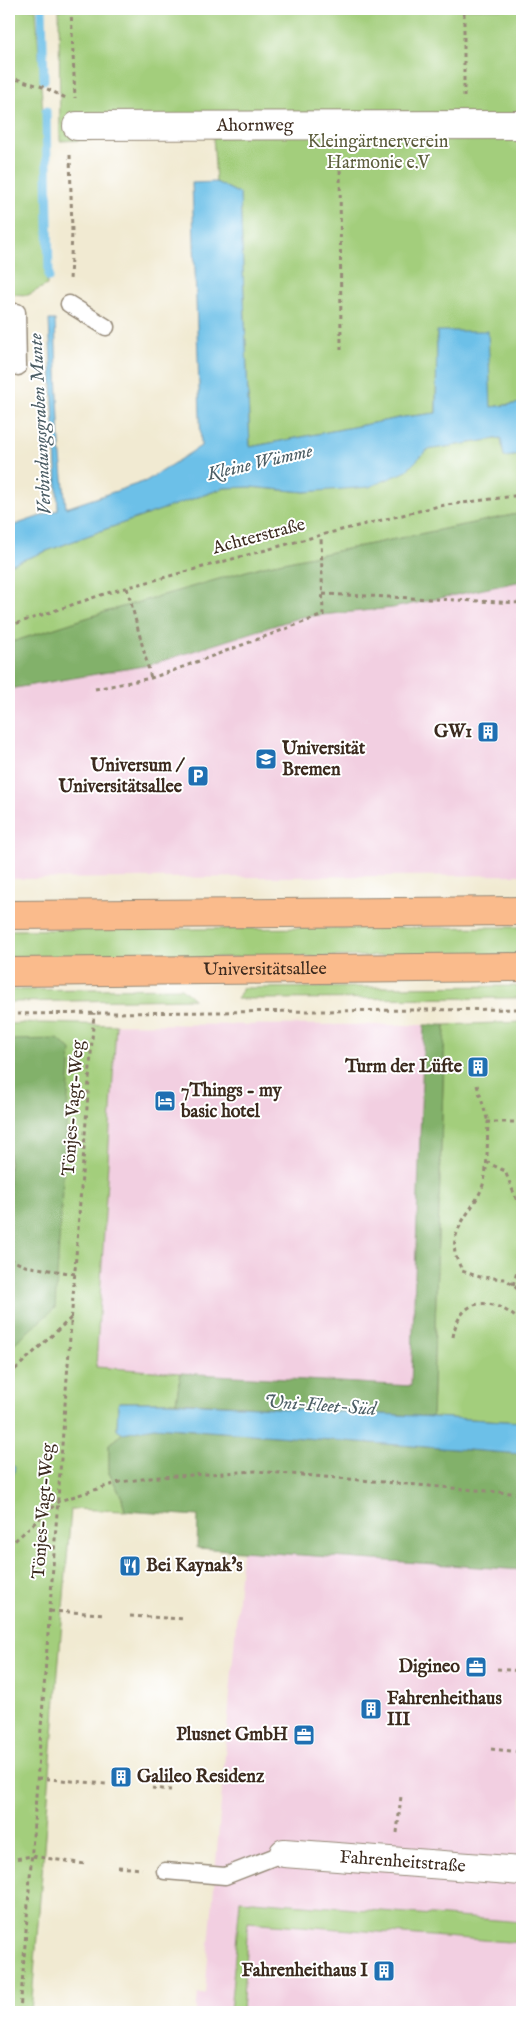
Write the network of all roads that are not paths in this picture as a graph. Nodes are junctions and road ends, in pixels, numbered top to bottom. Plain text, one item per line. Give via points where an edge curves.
1 (76, 114) road end
2 (522, 125) edge
3 (69, 304) dead end
4 (17, 312) dead end
5 (106, 327) dead end
6 (18, 368) dead end
7 (522, 910) edge
8 (9, 914) edge
9 (522, 968) edge
10 (9, 972) edge
11 (284, 1853) joint
12 (165, 1871) dead end
13 (522, 1871) edge

1 - 2 street, Ahornweg via 340,126
3 - 5 lane
4 - 6 lane
7 - 8 main road
9 - 10 main road, Universitätsallee
11 - 12 lane via 225,1876
11 - 13 street, Fahrenheitstraße

